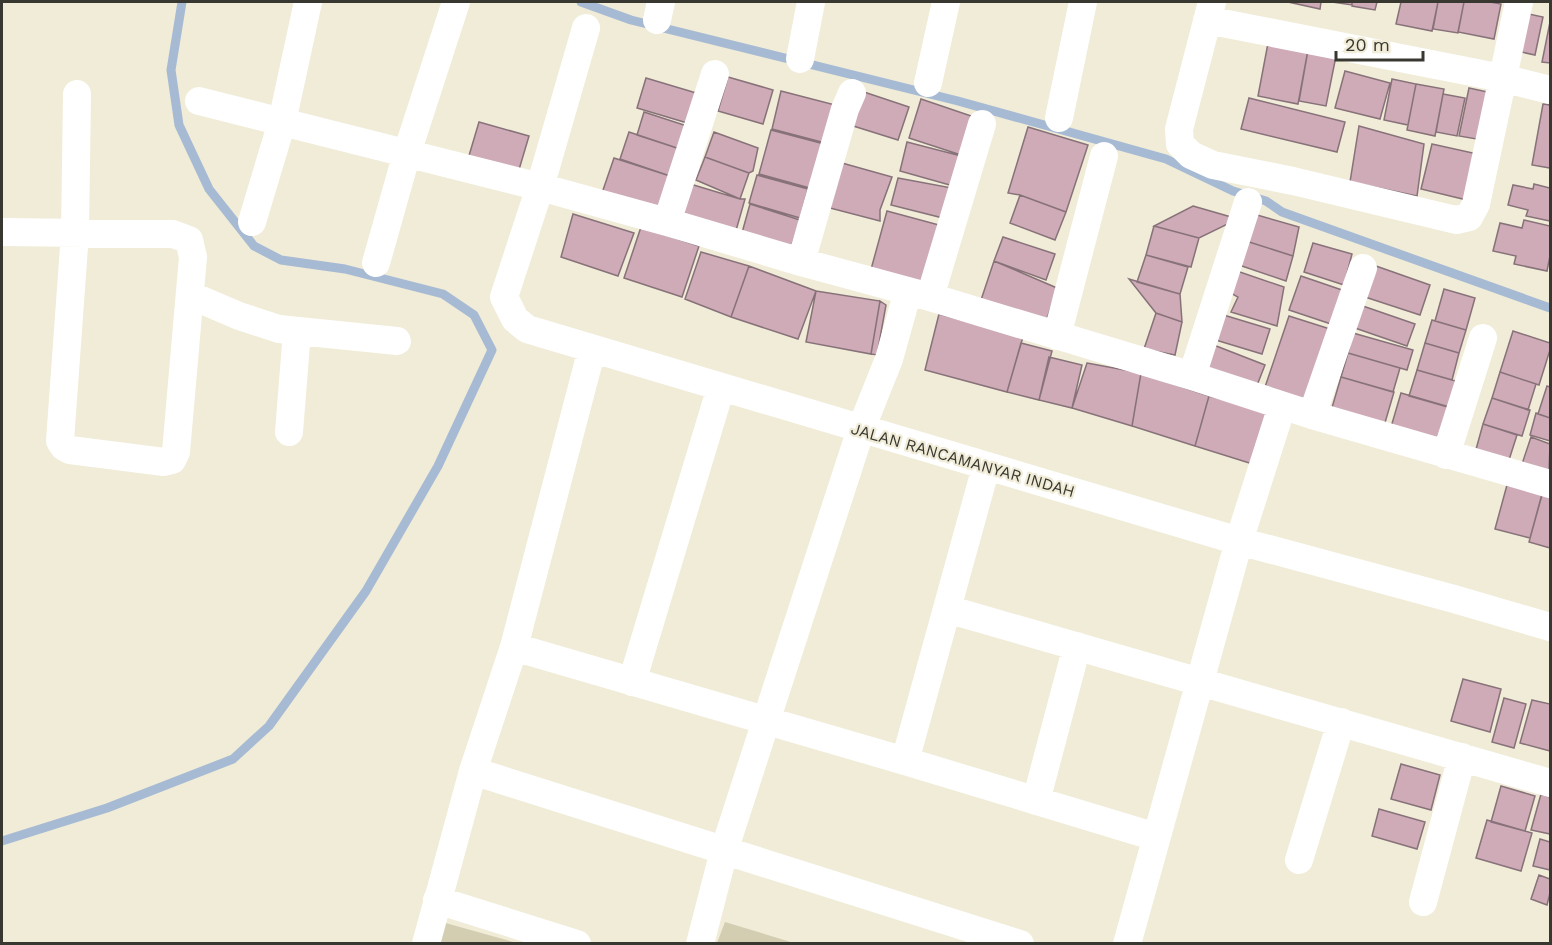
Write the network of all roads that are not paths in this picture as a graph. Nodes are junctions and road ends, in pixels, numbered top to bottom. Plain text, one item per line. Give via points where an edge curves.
1 (308, 2) edge
2 (456, 2) edge
3 (811, 2) edge
4 (946, 2) edge
5 (1083, 2) edge
6 (1518, 2) edge
7 (1209, 11) edge
8 (586, 28) dead end
9 (800, 59) dead end
10 (715, 74) dead end
11 (1502, 78) junction
12 (928, 83) dead end
13 (1551, 90) edge
14 (852, 93) dead end
15 (76, 94) dead end
16 (199, 101) dead end
17 (1059, 118) dead end
18 (282, 122) junction
19 (982, 124) dead end
20 (406, 153) junction
21 (1104, 156) dead end
22 (540, 187) junction
23 (1248, 202) dead end
24 (252, 222) dead end
25 (667, 222) junction
26 (2, 232) edge
27 (75, 233) junction
28 (801, 262) junction
29 (376, 263) dead end
30 (1363, 268) dead end
31 (919, 294) junction
32 (190, 295) junction
33 (297, 331) junction
34 (1057, 336) junction
35 (1483, 338) dead end
36 (397, 341) dead end
37 (592, 349) junction
38 (1192, 375) junction
39 (721, 387) junction
40 (1282, 406) junction
41 (1312, 415) junction
42 (861, 429) junction
43 (289, 432) dead end
44 (1446, 455) junction
45 (986, 466) junction
46 (1551, 484) edge
47 (1239, 541) junction
48 (947, 609) junction
49 (1551, 627) edge
50 (1077, 646) junction
51 (514, 647) junction
52 (1200, 681) junction
53 (632, 682) junction
54 (766, 721) junction
55 (1341, 722) junction
56 (1462, 757) junction
57 (905, 761) junction
58 (473, 771) junction
59 (1551, 783) edge
60 (1036, 801) junction
61 (1156, 837) junction
62 (724, 851) junction
63 (1299, 860) dead end
64 (437, 900) junction
65 (1423, 902) dead end
66 (426, 944) edge
67 (577, 944) edge
68 (700, 944) edge
69 (1020, 944) edge
70 (1127, 944) edge

1 - 18 street
2 - 20 street
3 - 9 street
4 - 12 street
5 - 17 street
6 - 11 street
7 - 11 street
7 - 11 street via 1179,129 1180,144 1191,155 1213,165 1456,220 1469,217 1476,204
8 - 22 street
10 - 25 street
11 - 13 street
14 - 28 street
15 - 27 street
16 - 18 street
18 - 20 street
18 - 24 street
19 - 31 street
20 - 22 street
20 - 29 street
21 - 34 street
22 - 25 street
22 - 37 street, JALAN RANCAMANYAR INDAH via 504,297 515,319 527,329
23 - 38 street
25 - 28 street
26 - 27 street
27 - 32 street via 173,234 189,240 193,257
27 - 32 street via 60,441 63,447 172,460 176,452
28 - 31 street
30 - 41 street
31 - 34 street
31 - 42 street
32 - 33 street via 239,316
33 - 36 street
33 - 43 street
34 - 38 street
35 - 44 street
37 - 39 street, JALAN RANCAMANYAR INDAH
37 - 51 street
38 - 40 street
39 - 42 street, JALAN RANCAMANYAR INDAH
39 - 53 street
40 - 41 street
40 - 47 street
41 - 44 street
42 - 45 street, JALAN RANCAMANYAR INDAH
42 - 54 street
44 - 46 street
45 - 47 street, JALAN RANCAMANYAR INDAH
45 - 48 street
47 - 49 street, JALAN RANCAMANYAR INDAH
47 - 52 street
48 - 50 street
48 - 57 street
50 - 52 street
50 - 60 street
51 - 53 street
51 - 58 street
52 - 55 street
52 - 61 street
53 - 54 street
54 - 57 street
54 - 62 street
55 - 56 street
55 - 63 street
56 - 59 street
56 - 65 street
57 - 60 street
58 - 62 street
58 - 64 street
60 - 61 street
61 - 70 street
62 - 68 street
62 - 69 street
64 - 66 street
64 - 67 street

